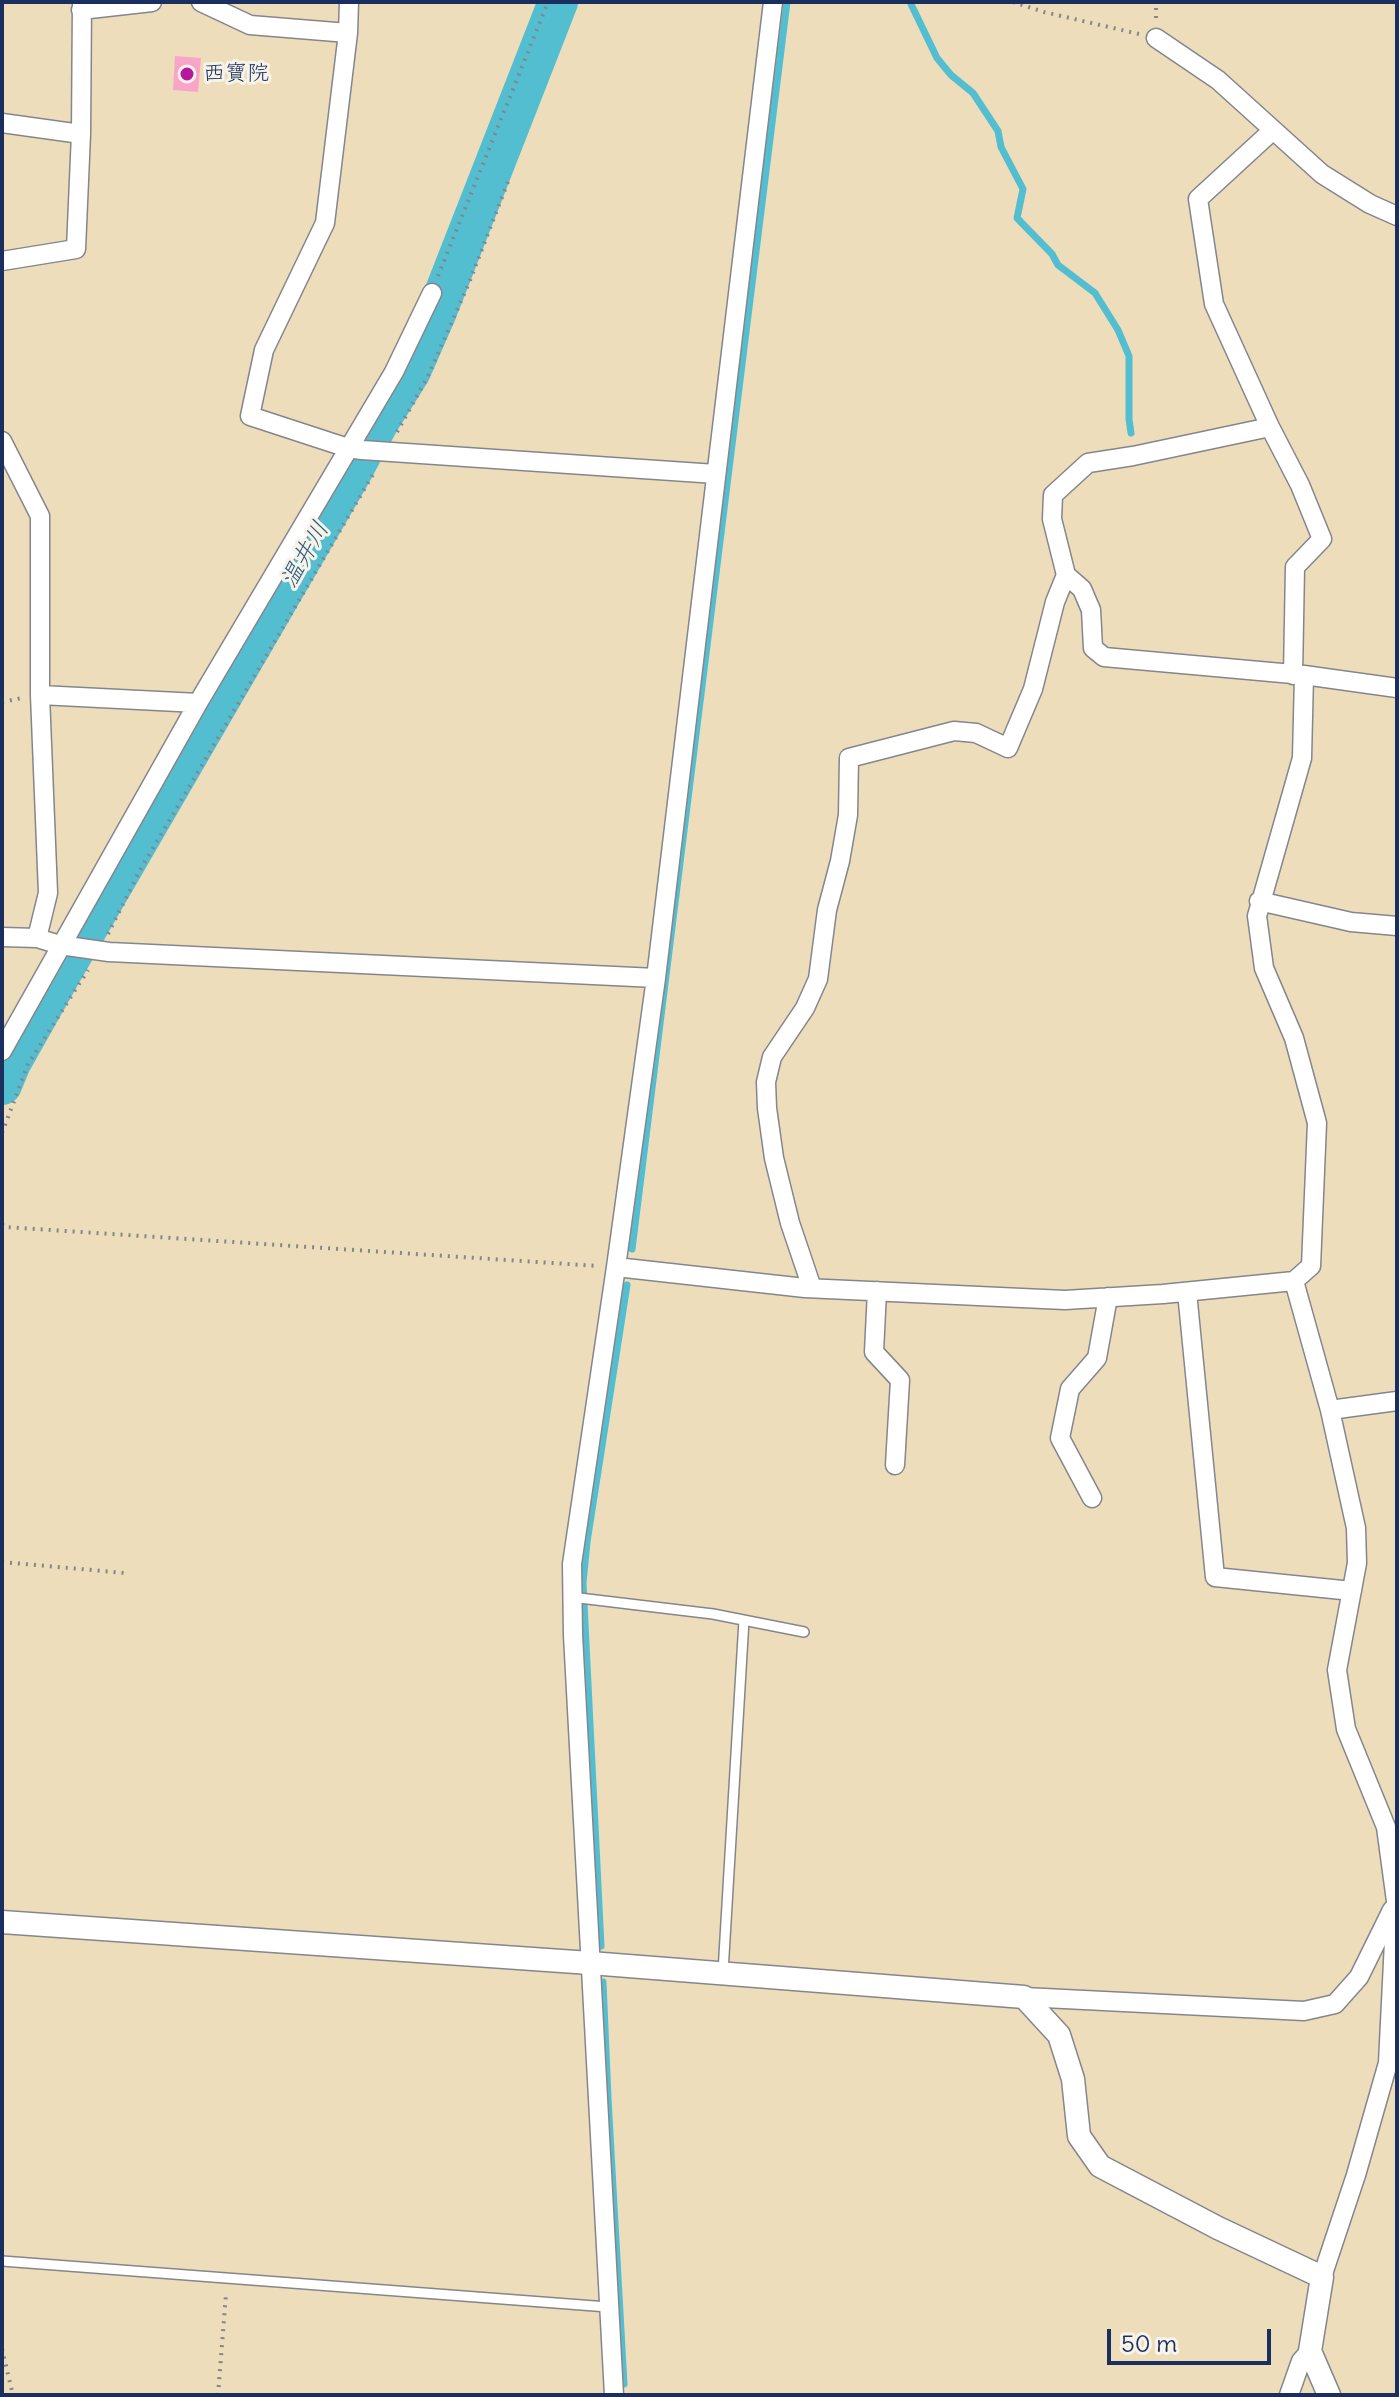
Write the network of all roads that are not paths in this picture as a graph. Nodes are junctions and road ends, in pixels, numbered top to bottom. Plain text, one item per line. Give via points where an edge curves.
1 (152, 2) edge
2 (201, 2) edge
3 (349, 2) edge
4 (773, 2) edge
5 (81, 6) edge
6 (348, 33) junction
7 (1156, 38) road end
8 (2, 123) edge
9 (1272, 131) junction
10 (81, 134) junction
11 (1397, 216) edge
12 (2, 261) edge
13 (432, 293) road end
14 (1270, 427) junction
15 (2, 441) edge
16 (348, 448) junction
17 (716, 474) junction
18 (1066, 575) junction
19 (1299, 675) junction
20 (1397, 688) edge
21 (40, 695) junction
22 (198, 703) junction
23 (1259, 901) junction
24 (1397, 926) edge
25 (2, 937) edge
26 (37, 938) junction
27 (64, 946) junction
28 (656, 978) junction
29 (2, 1051) edge
30 (616, 1267) junction
31 (1294, 1281) junction
32 (812, 1288) junction
33 (877, 1291) junction
34 (1187, 1292) junction
35 (1108, 1297) junction
36 (1397, 1401) edge
37 (1330, 1410) junction
38 (895, 1465) dead end
39 (1092, 1498) dead end
40 (1352, 1591) junction
41 (571, 1597) junction
42 (744, 1620) junction
43 (804, 1632) dead end
44 (1397, 1901) edge
45 (2, 1922) edge
46 (590, 1963) junction
47 (723, 1972) junction
48 (1024, 1997) junction
49 (2, 2261) edge
50 (1322, 2277) junction
51 (608, 2307) junction
52 (1310, 2351) junction
53 (614, 2395) edge
54 (1289, 2395) edge
55 (1329, 2395) edge

1 - 5 street
2 - 6 street via 250,25
3 - 6 street
4 - 17 street
5 - 10 street
6 - 16 street via 325,223 264,350 250,416
7 - 9 street via 1218,80
8 - 10 street
9 - 11 street via 1322,174
9 - 14 street via 1198,199 1214,304
10 - 12 street via 76,249
13 - 16 street via 394,372
14 - 18 street via 1088,463 1053,495 1052,519
14 - 19 street via 1322,539 1295,567
15 - 21 street via 40,516
16 - 17 street
16 - 22 street
17 - 28 street
18 - 19 street via 1082,589 1091,610 1093,648 1104,657
18 - 32 street via 1033,689 1008,748 976,733 954,731 849,758 848,815 818,979 772,1057 766,1082 774,1158
19 - 20 street
19 - 23 street via 1302,758
21 - 22 street
21 - 26 street via 48,893
22 - 27 street
23 - 24 street via 1351,922
23 - 31 street via 1264,968 1294,1038 1317,1123 1311,1266
25 - 26 street
26 - 27 street
27 - 28 street
27 - 29 street
28 - 30 street
30 - 32 street
30 - 41 street
31 - 34 street
31 - 37 street
32 - 33 street
33 - 35 street via 1065,1300
33 - 38 street via 874,1352 900,1380
34 - 35 street
34 - 40 street via 1215,1577
35 - 39 street via 1097,1358 1070,1389 1060,1438
36 - 37 street
37 - 40 street via 1356,1528
40 - 44 street via 1337,1670 1346,1729 1386,1827
41 - 42 lane
41 - 46 street
42 - 43 lane
42 - 47 lane
44 - 48 street via 1359,1977 1335,2004 1304,2011
44 - 50 street via 1388,2063
45 - 46 street
46 - 47 street
46 - 51 street
47 - 48 street
48 - 50 street via 1059,2035 1073,2079 1079,2136 1100,2166
49 - 51 lane
50 - 52 street
51 - 53 street
52 - 54 street
52 - 55 street

